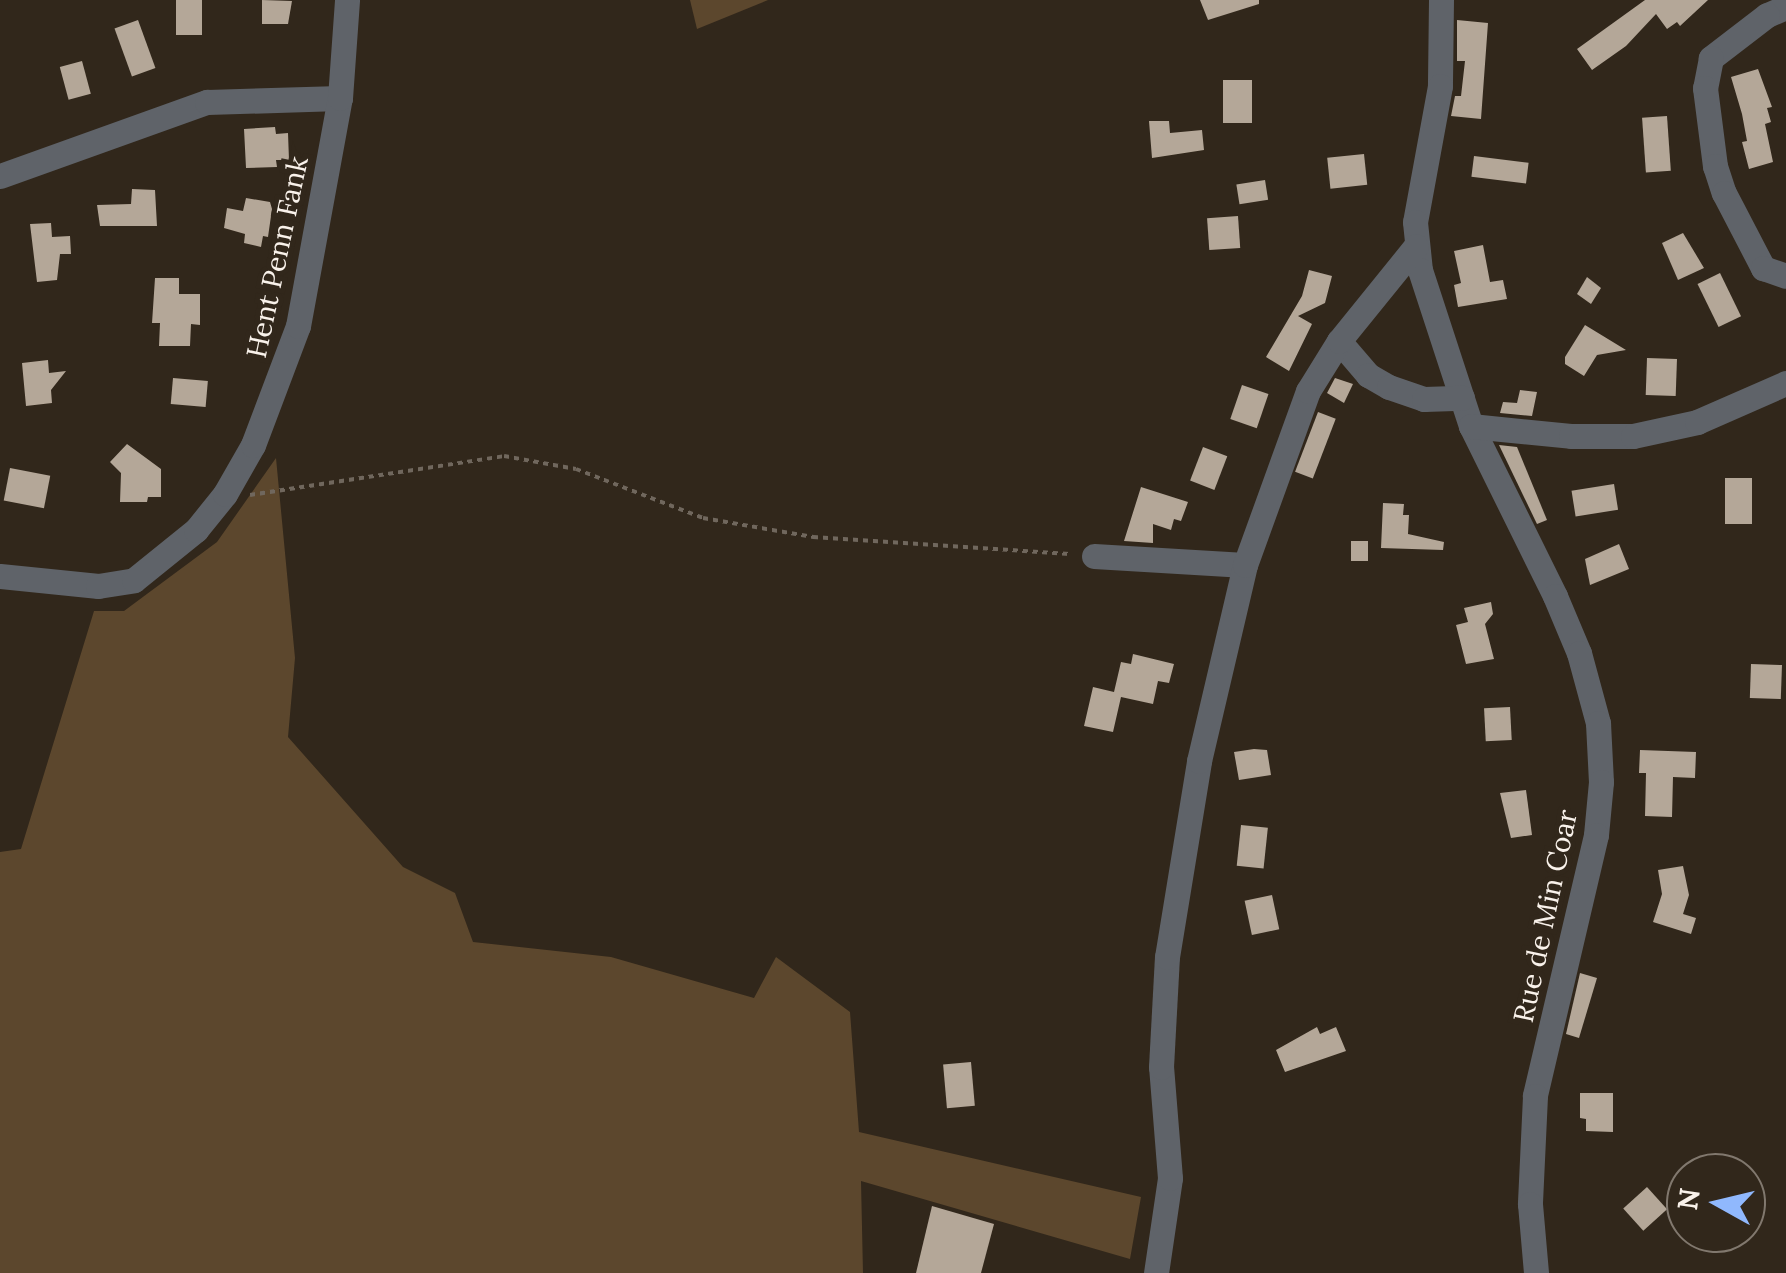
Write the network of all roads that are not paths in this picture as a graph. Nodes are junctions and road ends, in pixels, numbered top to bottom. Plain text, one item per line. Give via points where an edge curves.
1 (347, 0) edge
2 (1442, 0) edge
3 (1786, 8) edge
4 (340, 98) junction
5 (0, 176) edge
6 (1416, 246) junction
7 (1786, 276) edge
8 (1339, 341) junction
9 (1786, 383) edge
10 (1462, 398) junction
11 (1470, 426) junction
12 (1094, 556) road end
13 (1244, 565) junction
14 (0, 576) edge
15 (1156, 1273) edge
16 (1536, 1273) edge

1 - 4 street, Hent Penn Fank
2 - 6 street, Rue de Min Coar via 1440,86
3 - 7 street via 1711,58 1705,88 1724,193 1763,268
4 - 5 street via 207,102
4 - 14 street, Hent Penn Fank via 298,326 253,446 225,494 196,530 134,580 98,586
6 - 8 street
6 - 10 street, Rue de Min Coar
8 - 10 street via 1368,374 1389,386 1424,399
8 - 13 street via 1308,392
9 - 11 street via 1697,422 1633,436
10 - 11 street, Rue de Min Coar
11 - 16 street, Rue de Min Coar via 1555,596 1598,723 1596,834 1535,1096 1530,1204
12 - 13 street
13 - 15 street via 1199,761 1167,957 1161,1066 1170,1178

